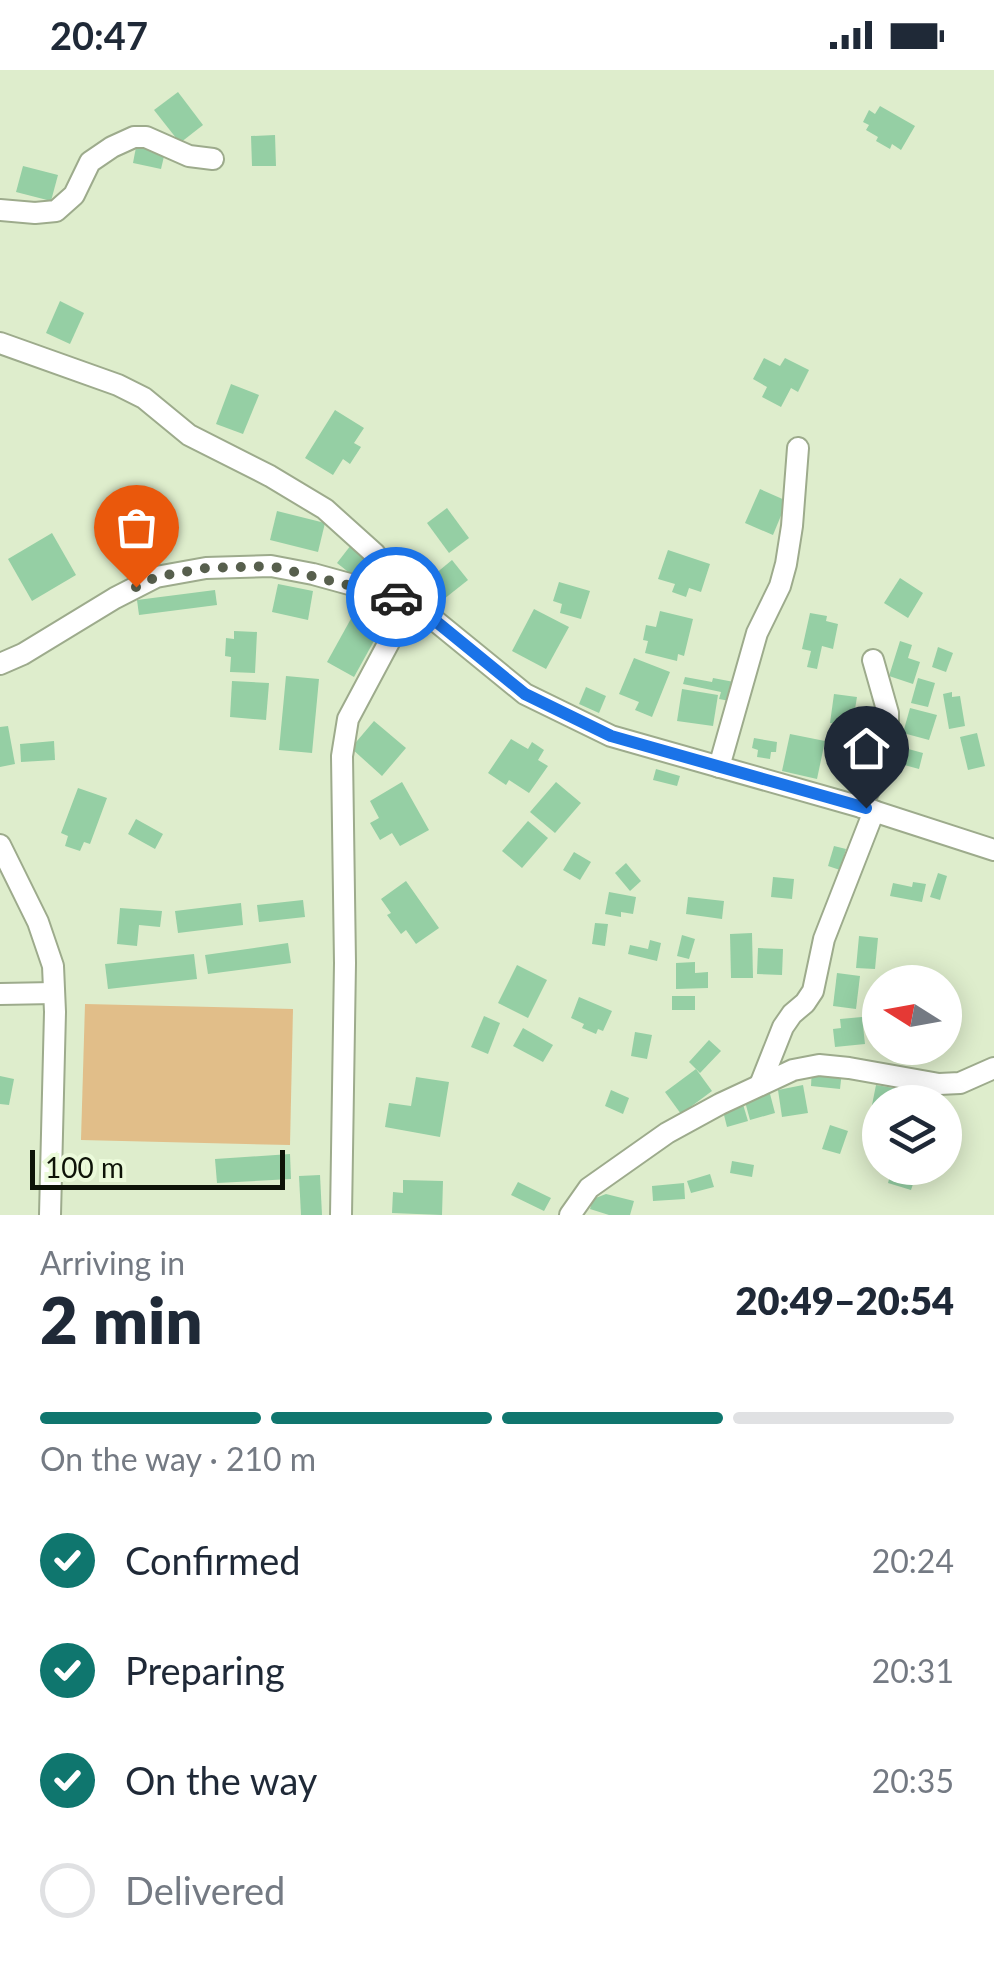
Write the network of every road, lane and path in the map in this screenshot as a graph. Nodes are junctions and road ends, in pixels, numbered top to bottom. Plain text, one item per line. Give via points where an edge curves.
1 (214, 159) dead end
2 (0, 210) edge
3 (0, 343) edge
4 (798, 448) dead end
5 (411, 601) junction
6 (873, 660) dead end
7 (0, 664) edge
8 (719, 766) junction
9 (868, 809) junction
10 (0, 845) edge
11 (994, 850) edge
12 (10, 887) edge
13 (54, 993) junction
14 (0, 994) edge
15 (994, 1068) edge
16 (760, 1085) junction
17 (50, 1215) edge
18 (341, 1215) edge
19 (570, 1215) edge

1 - 2 street via 134,137 90,162 74,195 56,211
3 - 5 street via 144,398 189,435 324,508 375,554
4 - 8 street via 786,564 757,633
5 - 7 street via 271,566 206,568 156,577
5 - 8 street via 525,694 611,736
5 - 18 street via 348,718 342,756
6 - 9 street via 888,712 888,750
8 - 9 street
9 - 11 street
9 - 16 street via 812,990 783,1027
10 - 12 street
12 - 13 street via 38,922
13 - 14 street
13 - 17 street
15 - 16 street via 960,1084 939,1084 820,1065
16 - 19 street via 625,1161 588,1188

